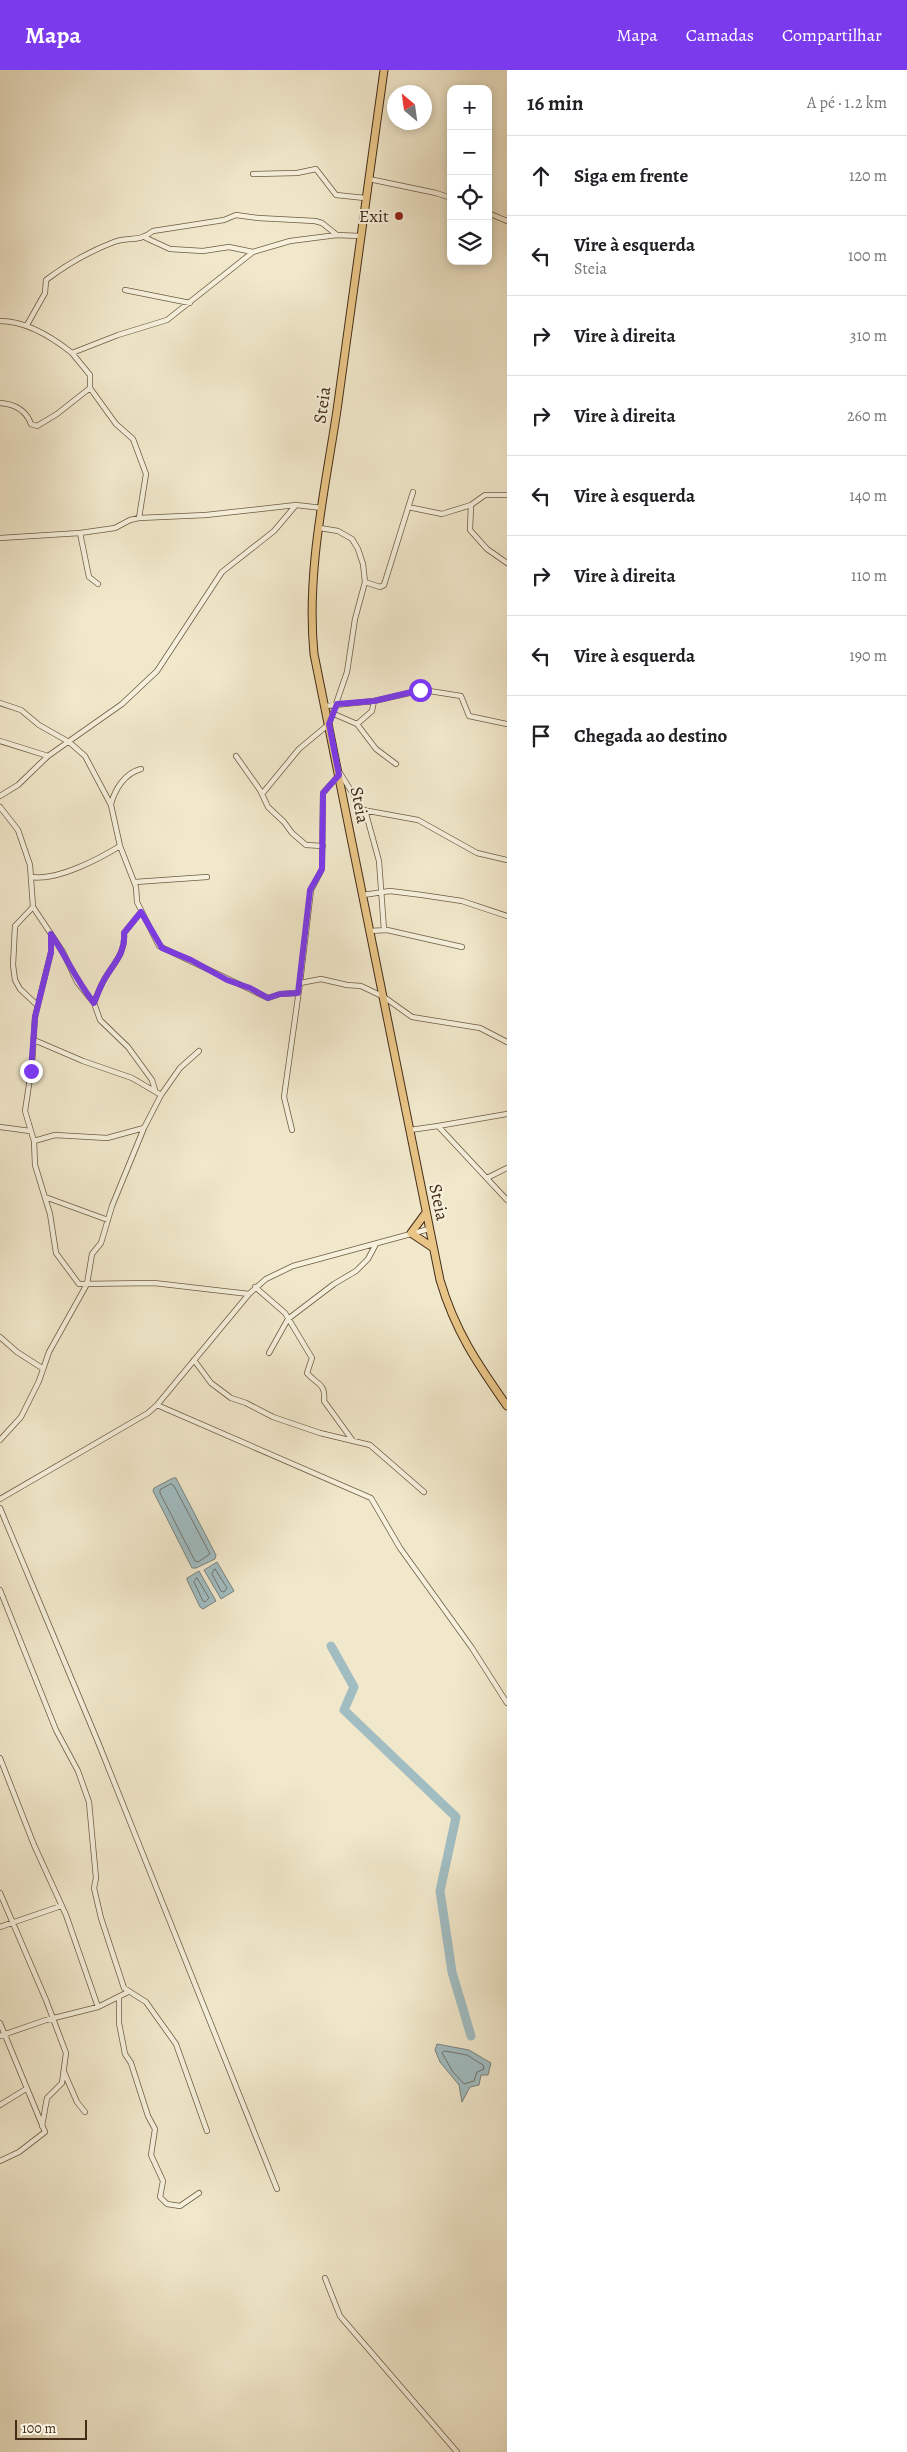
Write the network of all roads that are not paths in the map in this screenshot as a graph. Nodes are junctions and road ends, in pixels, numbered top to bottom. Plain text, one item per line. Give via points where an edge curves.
1 (384, 70) edge
2 (253, 174) dead end
3 (369, 178) junction
4 (447, 197) edge
5 (365, 198) junction
6 (492, 215) edge
7 (507, 221) edge
8 (337, 235) junction
9 (360, 236) junction
10 (146, 238) junction
11 (253, 252) junction
12 (125, 290) dead end
13 (190, 303) junction
14 (0, 321) edge
15 (27, 325) junction
16 (72, 354) junction
17 (90, 388) junction
18 (0, 403) edge
19 (413, 492) dead end
20 (507, 495) edge
21 (296, 505) junction
22 (471, 505) junction
23 (408, 507) junction
24 (322, 508) junction
25 (139, 518) junction
26 (320, 528) junction
27 (80, 533) junction
28 (0, 538) edge
29 (507, 563) edge
30 (365, 582) junction
31 (98, 584) dead end
32 (374, 701) junction
33 (0, 703) edge
34 (337, 704) junction
35 (325, 706) junction
36 (334, 714) junction
37 (329, 724) junction
38 (357, 724) junction
39 (507, 724) edge
40 (0, 741) edge
41 (70, 742) junction
42 (48, 756) junction
43 (236, 756) dead end
44 (396, 764) dead end
45 (141, 769) dead end
46 (338, 772) junction
47 (262, 794) junction
48 (0, 796) edge
49 (111, 805) junction
50 (0, 807) edge
51 (365, 810) junction
52 (120, 846) junction
53 (323, 846) junction
54 (507, 860) edge
55 (207, 877) dead end
56 (32, 878) junction
57 (135, 882) junction
58 (381, 893) junction
59 (363, 895) junction
60 (32, 907) junction
61 (141, 912) junction
62 (507, 916) edge
63 (384, 930) junction
64 (370, 931) junction
65 (51, 934) junction
66 (462, 947) dead end
67 (300, 983) junction
68 (298, 993) junction
69 (384, 998) junction
70 (94, 1003) junction
71 (37, 1005) junction
72 (34, 1040) junction
73 (507, 1042) edge
74 (199, 1051) dead end
75 (155, 1090) junction
76 (161, 1095) junction
77 (507, 1114) edge
78 (438, 1126) junction
79 (0, 1127) edge
80 (144, 1128) junction
81 (30, 1130) junction
82 (292, 1130) dead end
83 (410, 1130) junction
84 (34, 1141) junction
85 (507, 1168) edge
86 (487, 1178) junction
87 (45, 1197) junction
88 (507, 1200) edge
89 (425, 1214) junction
90 (108, 1220) junction
91 (429, 1229) junction
92 (411, 1233) junction
93 (376, 1244) junction
94 (433, 1247) junction
95 (87, 1284) junction
96 (255, 1287) junction
97 (249, 1294) junction
98 (288, 1319) junction
99 (0, 1337) edge
100 (269, 1352) dead end
101 (194, 1360) junction
102 (42, 1368) junction
103 (157, 1405) junction
104 (507, 1406) edge
105 (0, 1440) edge
106 (353, 1441) junction
107 (424, 1492) dead end
108 (0, 1499) edge
109 (0, 1508) edge
110 (0, 1590) edge
111 (5, 1603) junction
112 (0, 1606) edge
113 (507, 1703) edge
114 (0, 1758) edge
115 (0, 1893) edge
116 (61, 1906) junction
117 (13, 1923) junction
118 (0, 1927) edge
119 (128, 1992) junction
120 (119, 1997) junction
121 (98, 2007) junction
122 (53, 2018) junction
123 (0, 2022) edge
124 (2, 2035) edge
125 (64, 2072) junction
126 (26, 2089) junction
127 (0, 2105) edge
128 (85, 2112) dead end
129 (42, 2126) junction
130 (207, 2131) dead end
131 (0, 2161) edge
132 (277, 2189) dead end
133 (199, 2194) dead end
134 (325, 2278) dead end
135 (457, 2452) edge

1 - 3 main road, Steia
2 - 5 street via 316,169 336,195
3 - 4 street
3 - 5 main road, Steia
5 - 9 main road, Steia
6 - 7 street
8 - 9 street
8 - 10 street via 315,220 258,218 240,214 224,220 157,230
8 - 11 street via 290,241
9 - 24 main road, Steia
10 - 11 street via 170,249 203,251 229,247
10 - 15 street via 116,242 61,268 46,280 45,293
11 - 13 street
12 - 13 street
13 - 16 street via 162,323 118,334
14 - 15 street
15 - 16 street
16 - 17 street via 90,375
17 - 18 street via 57,414 35,426 24,411
17 - 25 street via 116,424 136,444 146,475
19 - 23 street
20 - 22 street via 486,495
21 - 24 street
21 - 25 street via 206,515
21 - 41 street via 274,531 217,578 157,671 122,704
22 - 23 street via 442,514
22 - 29 street via 471,531 487,549
23 - 30 street via 384,585 380,587
24 - 26 main road, Steia
25 - 27 street via 115,528
26 - 30 street via 343,533 355,543 363,564
26 - 35 main road, Steia via 311,611 314,654
27 - 28 street
27 - 31 street via 89,577
30 - 34 street via 355,619 347,672
32 - 34 street
32 - 38 street via 367,716
32 - 39 street via 423,690 459,695 469,716
33 - 41 street via 21,710 39,725
34 - 35 street
34 - 36 street
35 - 37 main road, Steia
36 - 37 street
36 - 38 street
37 - 46 main road, Steia
37 - 47 street via 299,749
38 - 44 street via 376,748
40 - 42 street
41 - 42 street
41 - 49 street via 85,756
42 - 48 street via 18,785
43 - 47 street
45 - 49 street via 128,774 114,793
46 - 51 street via 360,808
46 - 53 street via 323,793
46 - 59 main road, Steia
47 - 53 street via 268,807 304,844
49 - 52 street
50 - 56 street via 18,830
51 - 54 street via 418,820 477,853
51 - 58 street via 378,853
52 - 56 street via 71,872
52 - 57 street
53 - 67 street via 322,869 310,890
55 - 57 street
56 - 60 street
57 - 61 street
58 - 59 street
58 - 62 street via 390,891 462,901
58 - 63 street
59 - 64 main road, Steia
60 - 65 street
60 - 71 street via 15,926 13,965 20,990
61 - 68 street via 162,948 268,998
61 - 70 street via 124,933 125,942 116,963 104,979
63 - 64 street
63 - 66 street
64 - 69 main road, Steia
65 - 70 street via 77,982
65 - 71 street via 51,952
67 - 68 street
67 - 69 street via 321,979 359,985
68 - 82 street via 284,1098
69 - 73 street via 412,1017 480,1028
69 - 83 main road, Steia
70 - 75 street via 100,1020 128,1047 152,1080
71 - 72 street
72 - 75 street
72 - 81 street via 24,1105
74 - 76 street via 180,1068
75 - 76 street
76 - 80 street
77 - 78 street
78 - 83 street
78 - 86 street
79 - 81 street
80 - 84 street via 107,1138 55,1135
80 - 90 street
81 - 84 street
83 - 89 main road, Steia
84 - 87 street via 35,1165
85 - 86 street
86 - 88 street
87 - 90 street
87 - 95 street via 58,1258 76,1282
89 - 91 main road, Steia
89 - 92 main road
90 - 95 street via 101,1243 92,1254
91 - 92 street
91 - 94 main road, Steia
92 - 93 street
92 - 94 main road
93 - 96 street via 293,1266
93 - 98 street via 356,1271
94 - 104 main road, Steia via 446,1302 456,1325
95 - 97 street via 154,1283
95 - 102 street
96 - 97 street
96 - 98 street via 280,1307
97 - 101 street
98 - 100 street
98 - 106 street via 312,1358 307,1373 323,1387 324,1401
99 - 102 street
101 - 103 street
101 - 106 street via 211,1383 233,1399 273,1417
102 - 105 street via 39,1382 21,1418
103 - 108 street via 141,1418
103 - 113 street via 371,1498 400,1548
106 - 107 street via 362,1441 378,1450
109 - 132 street via 106,1760
110 - 111 street
111 - 112 street
111 - 119 street via 56,1730 90,1802 94,1888 100,1918
114 - 116 street
115 - 117 street
116 - 117 street
116 - 121 street
117 - 118 street
117 - 122 street
119 - 120 street
119 - 130 street via 146,2002 176,2044
120 - 121 street
120 - 133 street via 119,2023 125,2054 155,2129 151,2155 163,2181 160,2197 167,2204 180,2206
121 - 122 street
122 - 124 street
122 - 125 street via 66,2053
123 - 124 street
124 - 126 street
125 - 128 street
125 - 129 street via 62,2083 47,2098
126 - 127 street
126 - 129 street
129 - 131 street via 43,2135
134 - 135 street via 340,2316

